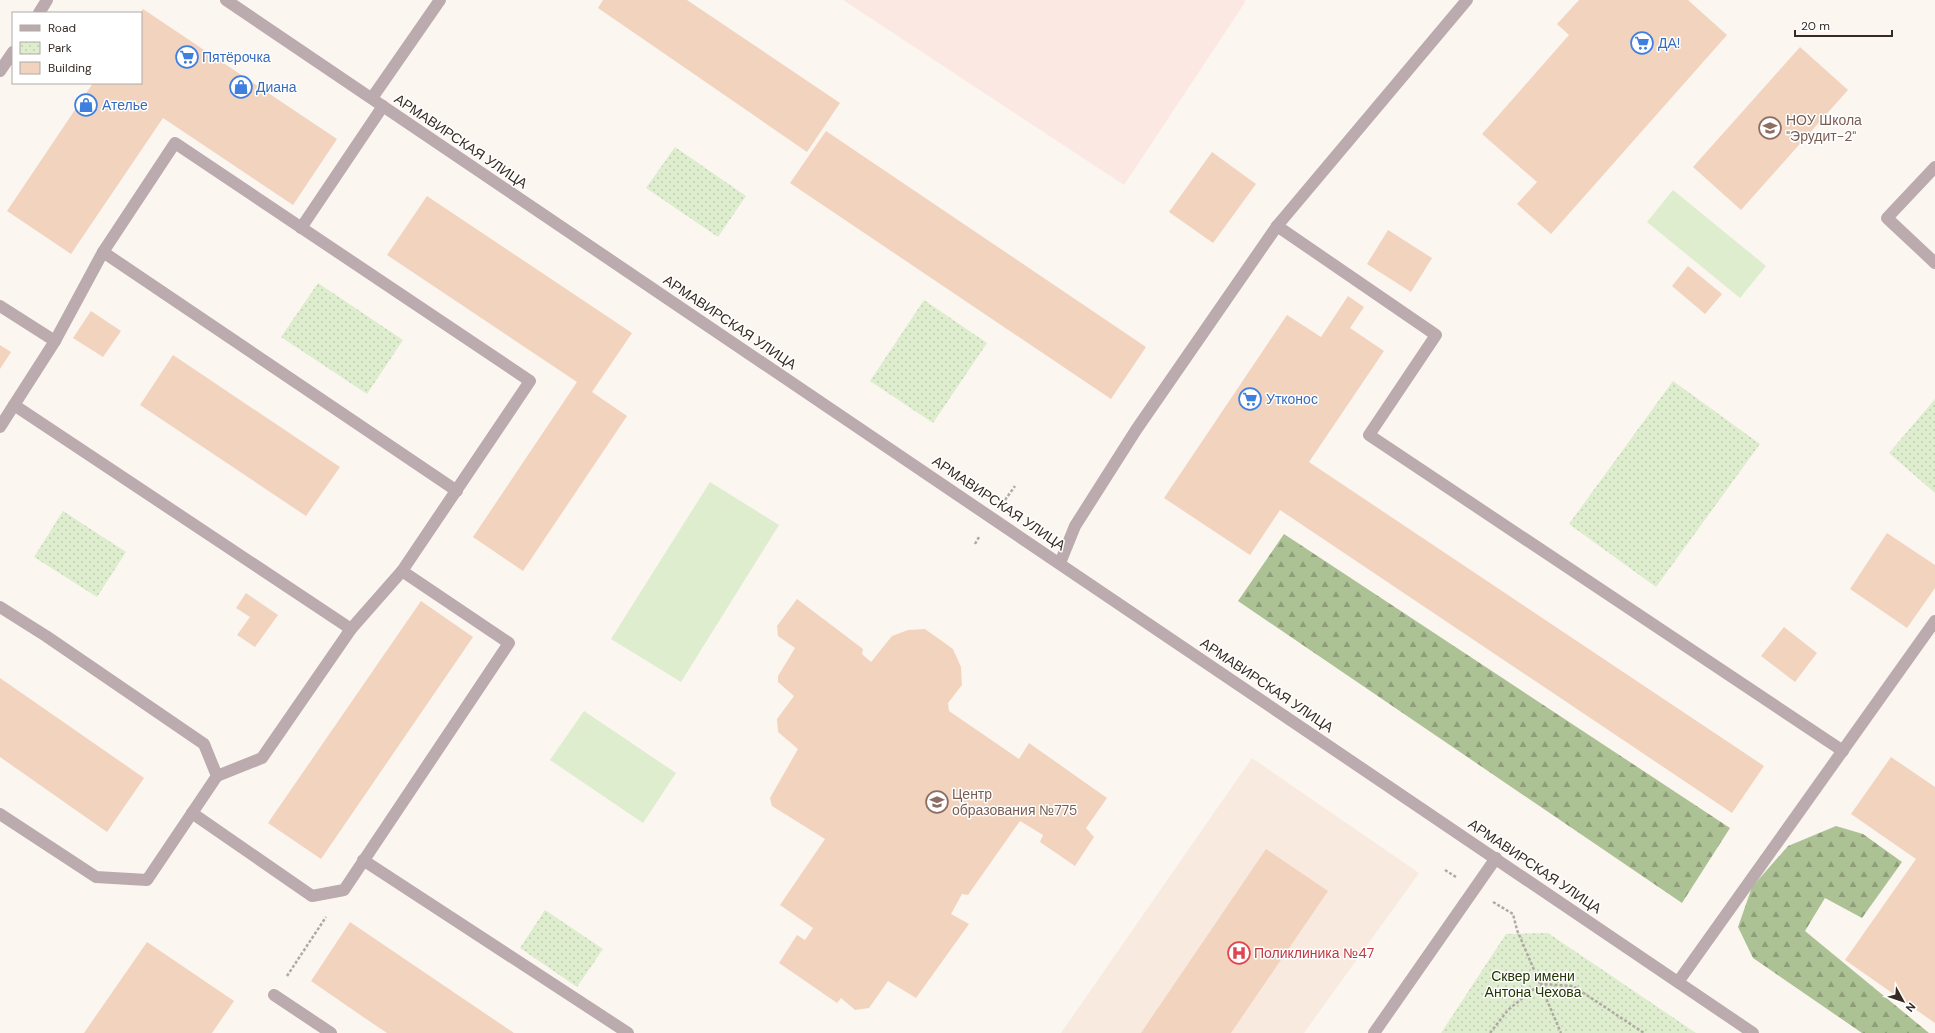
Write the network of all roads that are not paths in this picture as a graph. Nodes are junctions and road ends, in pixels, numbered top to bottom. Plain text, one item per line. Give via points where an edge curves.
1 (47, 0) edge
2 (226, 0) edge
3 (440, 0) edge
4 (1467, 0) edge
5 (40, 12) edge
6 (12, 54) edge
7 (0, 72) edge
8 (372, 98) junction
9 (383, 106) junction
10 (1935, 167) edge
11 (1277, 226) junction
12 (301, 228) junction
13 (103, 252) junction
14 (1935, 263) edge
15 (0, 306) edge
16 (55, 341) junction
17 (14, 405) junction
18 (0, 427) edge
19 (457, 491) junction
20 (1060, 563) junction
21 (402, 571) junction
22 (0, 607) edge
23 (1935, 621) edge
24 (351, 629) junction
25 (1843, 751) junction
26 (217, 776) junction
27 (192, 813) junction
28 (0, 814) edge
29 (1496, 858) junction
30 (363, 860) junction
31 (1678, 982) junction
32 (274, 995) road end
33 (331, 1033) edge
34 (628, 1033) edge
35 (1374, 1033) edge
36 (1754, 1033) edge

1 - 5 street
2 - 8 street, АРМАВИРСКАЯ УЛИЦА
3 - 8 street
4 - 11 street
6 - 7 street
8 - 9 street, АРМАВИРСКАЯ УЛИЦА
9 - 12 street
9 - 20 street, АРМАВИРСКАЯ УЛИЦА
10 - 14 street via 1887,218
11 - 20 street via 1136,430 1076,526
11 - 25 street via 1436,335 1369,434
12 - 13 street via 175,143
12 - 19 street via 530,381
13 - 16 street
13 - 19 street
15 - 16 street
16 - 17 street
17 - 18 street
17 - 24 street
19 - 21 street
20 - 29 street, АРМАВИРСКАЯ УЛИЦА
21 - 24 street
21 - 30 street via 509,643
22 - 26 street via 204,744
23 - 25 street
24 - 26 street via 262,758
25 - 31 street
26 - 27 street
27 - 28 street via 147,880 96,878
27 - 30 street via 312,896 344,890
29 - 31 street, АРМАВИРСКАЯ УЛИЦА
29 - 35 street
30 - 34 street
31 - 36 street, АРМАВИРСКАЯ УЛИЦА
32 - 33 street

